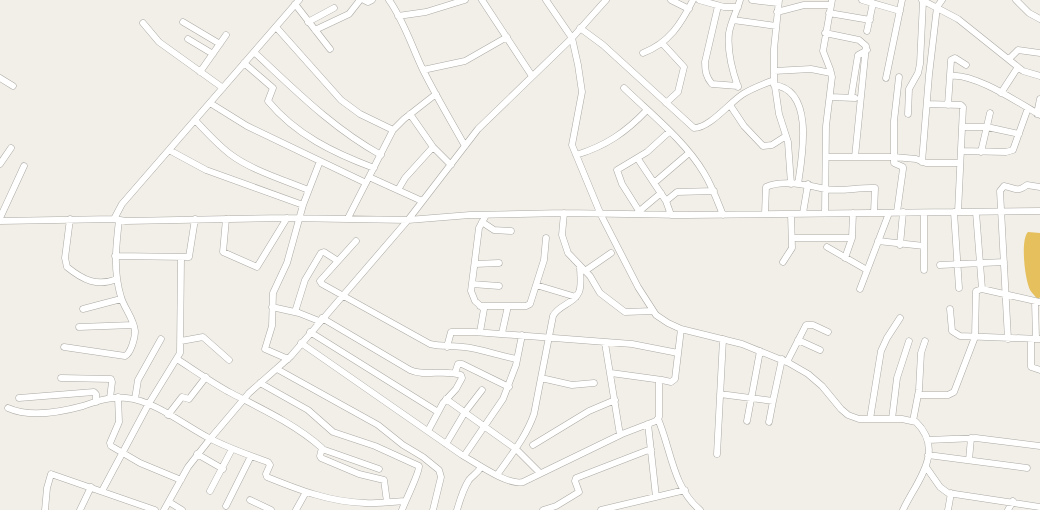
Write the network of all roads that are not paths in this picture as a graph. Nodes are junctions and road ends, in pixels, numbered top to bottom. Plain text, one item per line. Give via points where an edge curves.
1 (361, 0) edge
2 (372, 0) edge
3 (389, 0) edge
4 (465, 0) edge
5 (482, 0) edge
6 (546, 0) edge
7 (606, 0) edge
8 (671, 0) edge
9 (693, 0) edge
10 (699, 0) edge
11 (740, 0) edge
12 (752, 0) edge
13 (862, 0) edge
14 (902, 0) edge
15 (923, 0) edge
16 (942, 0) edge
17 (1016, 0) edge
18 (779, 1) edge
19 (297, 2) edge
20 (832, 3) edge
21 (873, 3) junction
22 (718, 6) junction
23 (738, 7) junction
24 (937, 7) junction
25 (334, 8) dead end
26 (689, 9) junction
27 (900, 11) junction
28 (777, 12) junction
29 (829, 13) junction
30 (398, 16) junction
31 (1040, 19) edge
32 (733, 20) junction
33 (870, 20) junction
34 (183, 22) dead end
35 (308, 22) junction
36 (143, 23) dead end
37 (776, 26) junction
38 (276, 27) junction
39 (580, 28) junction
40 (315, 30) junction
41 (868, 31) dead end
42 (825, 33) junction
43 (226, 35) dead end
44 (507, 37) junction
45 (572, 38) junction
46 (188, 39) dead end
47 (662, 43) junction
48 (220, 44) junction
49 (330, 49) dead end
50 (867, 50) junction
51 (254, 52) junction
52 (1040, 52) edge
53 (643, 53) dead end
54 (213, 54) junction
55 (1008, 59) junction
56 (244, 63) junction
57 (966, 65) dead end
58 (1018, 67) junction
59 (423, 70) junction
60 (774, 71) junction
61 (200, 72) junction
62 (831, 73) junction
63 (532, 76) junction
64 (950, 76) junction
65 (1040, 76) edge
66 (899, 77) dead end
67 (0, 78) edge
68 (886, 78) dead end
69 (774, 83) junction
70 (12, 86) dead end
71 (738, 86) junction
72 (223, 88) junction
73 (624, 88) dead end
74 (1001, 93) junction
75 (436, 94) junction
76 (741, 95) junction
77 (830, 96) junction
78 (851, 98) junction
79 (861, 98) junction
80 (1040, 102) edge
81 (210, 103) junction
82 (666, 103) junction
83 (927, 104) junction
84 (730, 105) junction
85 (948, 105) junction
86 (1028, 108) junction
87 (647, 110) junction
88 (990, 113) dead end
89 (410, 114) junction
90 (908, 114) dead end
91 (1039, 115) edge
92 (196, 120) junction
93 (962, 127) junction
94 (987, 127) junction
95 (393, 130) junction
96 (669, 132) junction
97 (1019, 134) junction
98 (786, 136) junction
99 (466, 146) junction
100 (434, 147) junction
101 (11, 148) dead end
102 (169, 150) junction
103 (961, 151) junction
104 (981, 152) junction
105 (689, 153) junction
106 (380, 155) junction
107 (576, 155) junction
108 (826, 157) junction
109 (855, 157) junction
110 (894, 157) junction
111 (638, 159) junction
112 (320, 161) junction
113 (922, 162) junction
114 (960, 163) junction
115 (0, 164) edge
116 (451, 165) junction
117 (24, 166) dead end
118 (374, 168) junction
119 (368, 180) junction
120 (654, 183) junction
121 (795, 184) junction
122 (808, 184) junction
123 (1040, 188) edge
124 (826, 189) junction
125 (308, 190) junction
126 (398, 190) junction
127 (714, 191) junction
128 (661, 193) junction
129 (422, 201) junction
130 (666, 201) junction
131 (303, 204) junction
132 (1040, 211) edge
133 (889, 212) junction
134 (900, 212) junction
135 (956, 212) junction
136 (976, 212) junction
137 (1001, 212) junction
138 (564, 213) junction
139 (637, 213) junction
140 (825, 213) junction
141 (853, 213) junction
142 (874, 213) junction
143 (924, 213) junction
144 (723, 214) junction
145 (765, 214) junction
146 (791, 214) junction
147 (803, 214) junction
148 (486, 215) junction
149 (601, 215) junction
150 (671, 215) junction
151 (287, 218) junction
152 (299, 218) junction
153 (348, 218) junction
154 (0, 219) edge
155 (70, 219) junction
156 (117, 219) junction
157 (195, 219) junction
158 (226, 219) junction
159 (408, 220) junction
160 (482, 222) junction
161 (511, 231) dead end
162 (546, 238) dead end
163 (792, 238) junction
164 (852, 238) junction
165 (356, 241) dead end
166 (878, 242) junction
167 (900, 245) junction
168 (924, 246) junction
169 (826, 247) dead end
170 (611, 253) dead end
171 (115, 256) junction
172 (181, 258) junction
173 (845, 258) junction
174 (338, 261) junction
175 (783, 262) dead end
176 (1004, 262) junction
177 (499, 263) dead end
178 (980, 263) junction
179 (475, 264) junction
180 (957, 264) junction
181 (940, 265) dead end
182 (580, 266) junction
183 (867, 270) junction
184 (924, 270) dead end
185 (585, 271) junction
186 (116, 279) junction
187 (472, 284) junction
188 (536, 285) junction
189 (499, 286) dead end
190 (959, 288) dead end
191 (860, 289) dead end
192 (982, 289) junction
193 (1006, 294) junction
194 (342, 296) junction
195 (576, 297) junction
196 (121, 299) junction
197 (1038, 302) edge
198 (480, 306) junction
199 (508, 306) junction
200 (272, 307) junction
201 (83, 309) dead end
202 (950, 309) dead end
203 (653, 311) junction
204 (295, 312) junction
205 (900, 318) dead end
206 (321, 320) junction
207 (133, 325) junction
208 (79, 327) dead end
209 (682, 329) junction
210 (310, 332) junction
211 (480, 332) junction
212 (828, 332) dead end
213 (502, 333) junction
214 (522, 335) junction
215 (975, 337) junction
216 (549, 338) junction
217 (161, 339) dead end
218 (723, 339) junction
219 (1008, 339) junction
220 (1036, 339) edge
221 (181, 340) junction
222 (798, 340) junction
223 (909, 341) dead end
224 (925, 341) dead end
225 (605, 343) junction
226 (301, 344) junction
227 (64, 347) dead end
228 (447, 347) junction
229 (820, 350) dead end
230 (760, 351) junction
231 (678, 353) junction
232 (517, 358) junction
233 (177, 359) junction
234 (288, 359) junction
235 (229, 360) dead end
236 (784, 360) junction
237 (277, 369) junction
238 (1040, 370) edge
239 (455, 373) junction
240 (610, 373) junction
241 (206, 377) junction
242 (62, 378) dead end
243 (541, 378) junction
244 (662, 380) junction
245 (260, 383) junction
246 (594, 383) dead end
247 (509, 387) junction
248 (482, 390) dead end
249 (720, 394) junction
250 (919, 395) junction
251 (118, 397) junction
252 (19, 398) dead end
253 (110, 398) junction
254 (245, 398) junction
255 (751, 398) junction
256 (135, 399) junction
257 (446, 399) junction
258 (615, 400) junction
259 (773, 401) junction
260 (96, 402) junction
261 (148, 405) junction
262 (8, 408) dead end
263 (438, 412) junction
264 (465, 412) junction
265 (168, 415) junction
266 (658, 419) junction
267 (870, 419) junction
268 (892, 419) junction
269 (747, 421) dead end
270 (913, 421) junction
271 (769, 422) dead end
272 (648, 424) junction
273 (486, 426) junction
274 (428, 431) junction
275 (620, 434) junction
276 (210, 438) junction
277 (971, 438) junction
278 (928, 440) junction
279 (446, 444) junction
280 (533, 445) dead end
281 (1040, 446) edge
282 (232, 449) junction
283 (322, 449) junction
284 (516, 449) junction
285 (651, 449) junction
286 (122, 454) junction
287 (197, 454) junction
288 (717, 454) dead end
289 (928, 455) junction
290 (252, 456) junction
291 (464, 456) junction
292 (969, 460) junction
293 (481, 467) junction
294 (926, 467) junction
295 (1027, 468) dead end
296 (223, 469) junction
297 (379, 469) dead end
298 (540, 473) junction
299 (497, 475) junction
300 (181, 480) junction
301 (91, 487) junction
302 (685, 490) junction
303 (102, 491) junction
304 (210, 491) dead end
305 (306, 492) junction
306 (951, 493) junction
307 (656, 497) junction
308 (250, 500) dead end
309 (405, 501) junction
310 (1012, 501) junction
311 (169, 502) junction
312 (387, 502) junction
313 (226, 506) dead end
314 (1040, 507) edge
315 (82, 509) edge
316 (45, 510) edge
317 (155, 510) edge
318 (164, 510) edge
319 (182, 510) edge
320 (271, 510) edge
321 (296, 510) edge
322 (402, 510) edge
323 (433, 510) edge
324 (457, 510) edge
325 (543, 510) edge
326 (601, 510) edge
327 (700, 510) edge
328 (903, 510) edge
329 (948, 510) edge
330 (1008, 510) edge

1 - 2 street
1 - 40 street via 349,14
3 - 30 street
4 - 30 street via 426,12
5 - 44 street
6 - 45 street
7 - 39 street
8 - 26 street
9 - 26 street
10 - 22 street
11 - 23 street
12 - 18 street
13 - 21 street
14 - 27 street
15 - 24 street
15 - 90 street via 920,64 909,89
16 - 24 street
17 - 31 street via 1029,13
18 - 28 street
19 - 35 street
19 - 38 street
20 - 28 street via 804,5
20 - 29 street
21 - 27 street
21 - 33 street
22 - 23 street
22 - 71 street via 705,62 706,74 712,84
23 - 32 street
24 - 55 street via 971,28
24 - 83 street
25 - 35 street
26 - 47 street via 684,20
27 - 68 street
28 - 37 street
29 - 33 street
29 - 42 street
30 - 59 street
32 - 37 street
32 - 71 street via 729,32 729,49
33 - 41 street
34 - 48 street
35 - 40 street
36 - 61 street via 159,42
37 - 60 street
38 - 51 street
38 - 95 street via 340,100 360,114
39 - 45 street
39 - 82 street via 603,45
40 - 49 street
42 - 50 street via 859,40
42 - 62 street via 823,51
43 - 48 street
44 - 59 street via 465,61
44 - 63 street
45 - 63 street
45 - 107 street via 582,92 572,145
46 - 54 street
47 - 53 street
47 - 82 street via 684,67 678,92
48 - 54 street
50 - 78 street via 858,55
50 - 79 street
51 - 56 street
51 - 106 street via 324,117
52 - 55 street via 1018,50
54 - 61 street
55 - 58 street
56 - 72 street
56 - 118 street via 273,88 268,101 286,121 306,137 328,149
57 - 64 street via 952,58
58 - 65 street
58 - 74 street
59 - 75 street
60 - 62 street via 811,69
60 - 69 street
61 - 72 street
62 - 77 street
63 - 99 street via 478,130
64 - 74 street via 966,76
64 - 85 street
66 - 110 street via 894,121
67 - 70 street
69 - 76 street
69 - 98 street
69 - 121 street via 793,95 800,110 804,138
71 - 76 street
72 - 81 street
73 - 87 street
74 - 86 street
75 - 89 street
75 - 99 street
76 - 84 street
77 - 78 street
77 - 108 street via 826,126
78 - 79 street
79 - 109 street
80 - 91 street
81 - 92 street
81 - 112 street via 247,126
82 - 84 street via 696,128
83 - 85 street
83 - 113 street
84 - 98 street via 762,146 772,145
85 - 93 street via 963,107
86 - 91 street
86 - 97 street
87 - 96 street
87 - 107 street via 613,140
88 - 94 street
89 - 95 street
89 - 100 street
92 - 102 street
92 - 125 street via 212,139 232,156
93 - 94 street
93 - 103 street
94 - 97 street
94 - 104 street
95 - 106 street
96 - 105 street
96 - 111 street
97 - 104 street via 1013,150
98 - 121 street
99 - 116 street
100 - 116 street
100 - 126 street via 405,178
101 - 115 street
102 - 131 street via 212,172
102 - 156 street via 122,204
103 - 104 street
103 - 114 street
105 - 120 street
105 - 127 street
106 - 118 street
107 - 149 street
108 - 109 street
108 - 124 street
109 - 110 street
110 - 113 street
110 - 134 street via 895,164 903,167
111 - 120 street
111 - 139 street via 617,172
112 - 119 street
112 - 125 street
113 - 114 street
114 - 135 street
116 - 129 street
117 - 154 street
118 - 119 street
119 - 126 street
119 - 153 street
120 - 128 street
121 - 122 street
121 - 145 street via 766,187
122 - 124 street
122 - 147 street
123 - 137 street via 1027,185 1019,190 1004,186 1001,188
124 - 140 street
124 - 142 street via 875,188
125 - 131 street
126 - 129 street
127 - 130 street via 677,192
127 - 144 street
128 - 130 street
128 - 139 street
129 - 159 street
130 - 150 street
131 - 152 street
132 - 137 street
133 - 134 street
133 - 142 street
133 - 166 street
134 - 143 street
134 - 167 street
135 - 136 street
135 - 143 street
135 - 180 street
136 - 137 street
136 - 178 street
137 - 176 street
138 - 148 street
138 - 149 street
138 - 182 street via 564,244 570,257
139 - 149 street
139 - 150 street
140 - 141 street
140 - 147 street
141 - 142 street
141 - 164 street
143 - 168 street
144 - 145 street
144 - 150 street
145 - 146 street
146 - 147 street
146 - 163 street
148 - 159 street
148 - 160 street
149 - 203 street
151 - 152 street
151 - 158 street
151 - 158 street via 257,267 223,252
152 - 153 street
152 - 200 street via 287,263 273,294
153 - 159 street
154 - 155 street
155 - 156 street
155 - 186 street via 65,258 67,267 94,283
156 - 157 street
156 - 171 street
157 - 158 street
157 - 172 street via 191,254 189,257
159 - 194 street
160 - 161 street via 494,230
160 - 179 street via 478,233
162 - 188 street via 546,253
163 - 164 street
163 - 175 street via 792,250
164 - 173 street
165 - 174 street
166 - 167 street
166 - 183 street
167 - 168 street
168 - 184 street
169 - 173 street
170 - 185 street
171 - 172 street
171 - 186 street
172 - 221 street
173 - 183 street
174 - 194 street via 320,282
174 - 204 street via 322,252 305,280
176 - 178 street
176 - 193 street
177 - 179 street
178 - 180 street
178 - 192 street
179 - 187 street
180 - 181 street
180 - 190 street
182 - 185 street
182 - 195 street via 580,288
183 - 191 street
185 - 203 street via 600,293 622,311
186 - 196 street
187 - 189 street
187 - 198 street via 471,294
188 - 195 street
188 - 199 street via 528,305
192 - 193 street
192 - 215 street via 975,294
193 - 197 street
193 - 219 street
194 - 206 street
194 - 228 street via 430,344
195 - 216 street via 555,312
196 - 201 street
196 - 207 street
197 - 220 street
198 - 199 street
198 - 211 street via 484,310
199 - 213 street
200 - 204 street
200 - 234 street via 272,326 265,349
202 - 215 street via 952,331 960,336
203 - 209 street via 668,323
204 - 206 street
205 - 267 street via 886,338 881,351
206 - 210 street
206 - 239 street via 410,370 418,373
207 - 208 street
207 - 227 street via 134,337 127,356
209 - 218 street
209 - 231 street
210 - 226 street
210 - 263 street
211 - 213 street
211 - 228 street via 452,332
212 - 222 street via 808,324
213 - 214 street
214 - 216 street
214 - 232 street
215 - 219 street
215 - 250 street via 952,394
216 - 225 street
216 - 243 street
217 - 256 street via 138,380
218 - 230 street
218 - 249 street
219 - 220 street
220 - 238 street via 1030,367
221 - 233 street via 181,350
221 - 235 street via 203,337
222 - 229 street
222 - 236 street
223 - 268 street via 897,378
224 - 250 street via 921,353
225 - 231 street via 632,344
225 - 240 street
226 - 234 street
226 - 274 street
228 - 232 street via 463,346 494,355
230 - 236 street
230 - 255 street
231 - 244 street via 675,379 671,382
232 - 247 street
233 - 241 street
233 - 261 street
234 - 237 street
236 - 259 street
236 - 267 street via 822,386 848,415
237 - 245 street
237 - 323 street via 378,425 440,470 442,477
239 - 247 street via 458,364 462,364
239 - 257 street via 462,378
240 - 244 street
240 - 258 street
241 - 254 street via 229,392
241 - 265 street via 189,399 182,397
242 - 253 street via 111,379
243 - 246 street via 572,385
243 - 284 street via 532,420
244 - 266 street via 658,386
245 - 254 street
245 - 309 street via 308,410 333,432 375,446 419,466 420,470
247 - 273 street
248 - 264 street
249 - 255 street
249 - 288 street
250 - 270 street
251 - 253 street
251 - 256 street
251 - 286 street via 119,422 110,443
252 - 260 street via 94,392
253 - 260 street
254 - 276 street
254 - 283 street via 291,426
255 - 259 street
255 - 269 street
256 - 261 street
257 - 263 street
257 - 264 street
258 - 275 street
258 - 280 street via 589,411
259 - 271 street
260 - 262 street via 44,412
261 - 265 street
261 - 286 street
263 - 274 street
264 - 273 street
264 - 279 street
265 - 276 street
266 - 272 street
266 - 302 street via 666,437 673,466
267 - 268 street
268 - 270 street
270 - 278 street via 921,426
272 - 275 street
272 - 285 street
273 - 284 street
273 - 291 street
274 - 279 street
275 - 298 street
276 - 282 street
276 - 287 street
277 - 278 street
277 - 281 street
277 - 292 street
278 - 289 street
279 - 291 street
282 - 290 street
282 - 296 street
283 - 297 street
283 - 312 street via 322,458 347,470 385,480
284 - 298 street
284 - 299 street
285 - 307 street
285 - 325 street via 576,478 579,492 556,506
286 - 300 street
286 - 303 street
287 - 296 street
287 - 300 street
289 - 292 street
289 - 294 street
290 - 305 street via 269,463 267,477
290 - 313 street
291 - 293 street
292 - 295 street
293 - 299 street
293 - 324 street via 468,481
294 - 306 street via 940,487
294 - 328 street
296 - 304 street
298 - 299 street via 518,483
300 - 311 street
301 - 303 street
301 - 315 street
301 - 316 street via 50,475
302 - 307 street
302 - 327 street
303 - 317 street
305 - 312 street via 325,498 364,503
305 - 321 street
306 - 310 street
306 - 329 street
307 - 326 street
308 - 320 street
309 - 312 street
309 - 322 street
310 - 314 street
310 - 330 street
311 - 318 street
311 - 319 street

